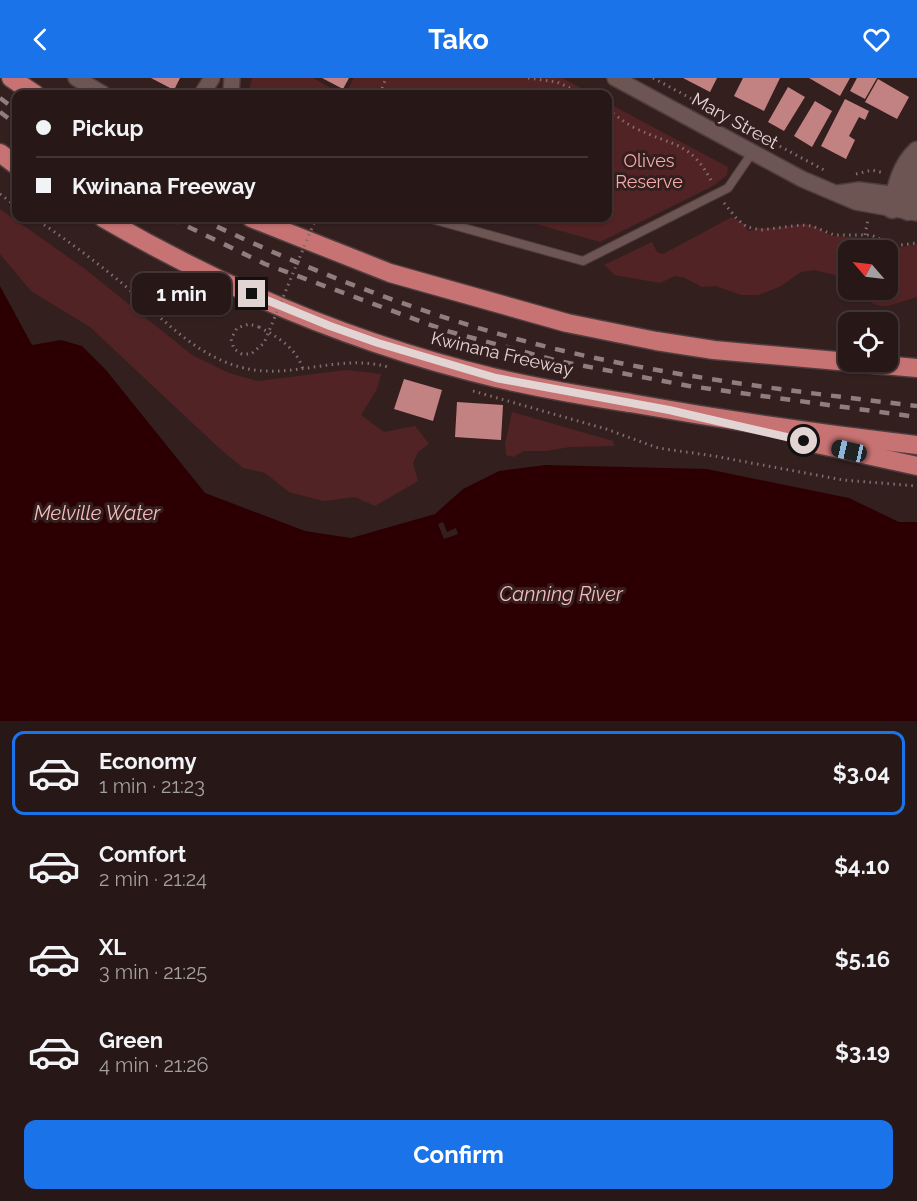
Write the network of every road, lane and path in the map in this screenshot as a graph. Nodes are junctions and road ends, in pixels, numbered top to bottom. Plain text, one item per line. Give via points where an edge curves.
1 (11, 78) edge
2 (76, 78) edge
3 (528, 78) edge
4 (615, 78) edge
5 (653, 78) edge
6 (29, 90) edge
7 (96, 90) edge
8 (574, 90) edge
9 (612, 113) edge
10 (917, 151) edge
11 (752, 153) junction
12 (833, 175) dead end
13 (848, 176) dead end
14 (718, 193) junction
15 (906, 200) edge
16 (110, 222) edge
17 (262, 222) edge
18 (314, 222) edge
19 (442, 222) edge
20 (917, 243) edge
21 (268, 333) edge
22 (268, 333) edge
23 (268, 333) edge
24 (268, 333) edge
25 (912, 367) edge
26 (303, 369) dead end
27 (669, 410) junction
28 (917, 445) edge
29 (917, 466) edge

1 - 6 highway
2 - 7 street
3 - 8 path via 557,82
4 - 11 street, Mary Street
5 - 12 path
9 - 14 path via 636,128 681,146 701,163
10 - 15 street via 908,158
11 - 14 lane via 728,188
11 - 15 street, Mary Street via 856,202
13 - 15 path via 872,170
14 - 19 lane via 583,261
14 - 20 path via 729,211 747,227 812,226 834,235 872,235 891,244
16 - 27 highway, Kwinana Freeway via 285,309 378,343 496,378
17 - 25 highway via 390,273 567,323 714,350
18 - 21 path, bridge
22 - 23 path, bridge via 264,343 251,354 234,349 231,339 237,328 249,324
24 - 26 path, bridge via 286,344
27 - 28 highway, Kwinana Freeway
27 - 29 highway

